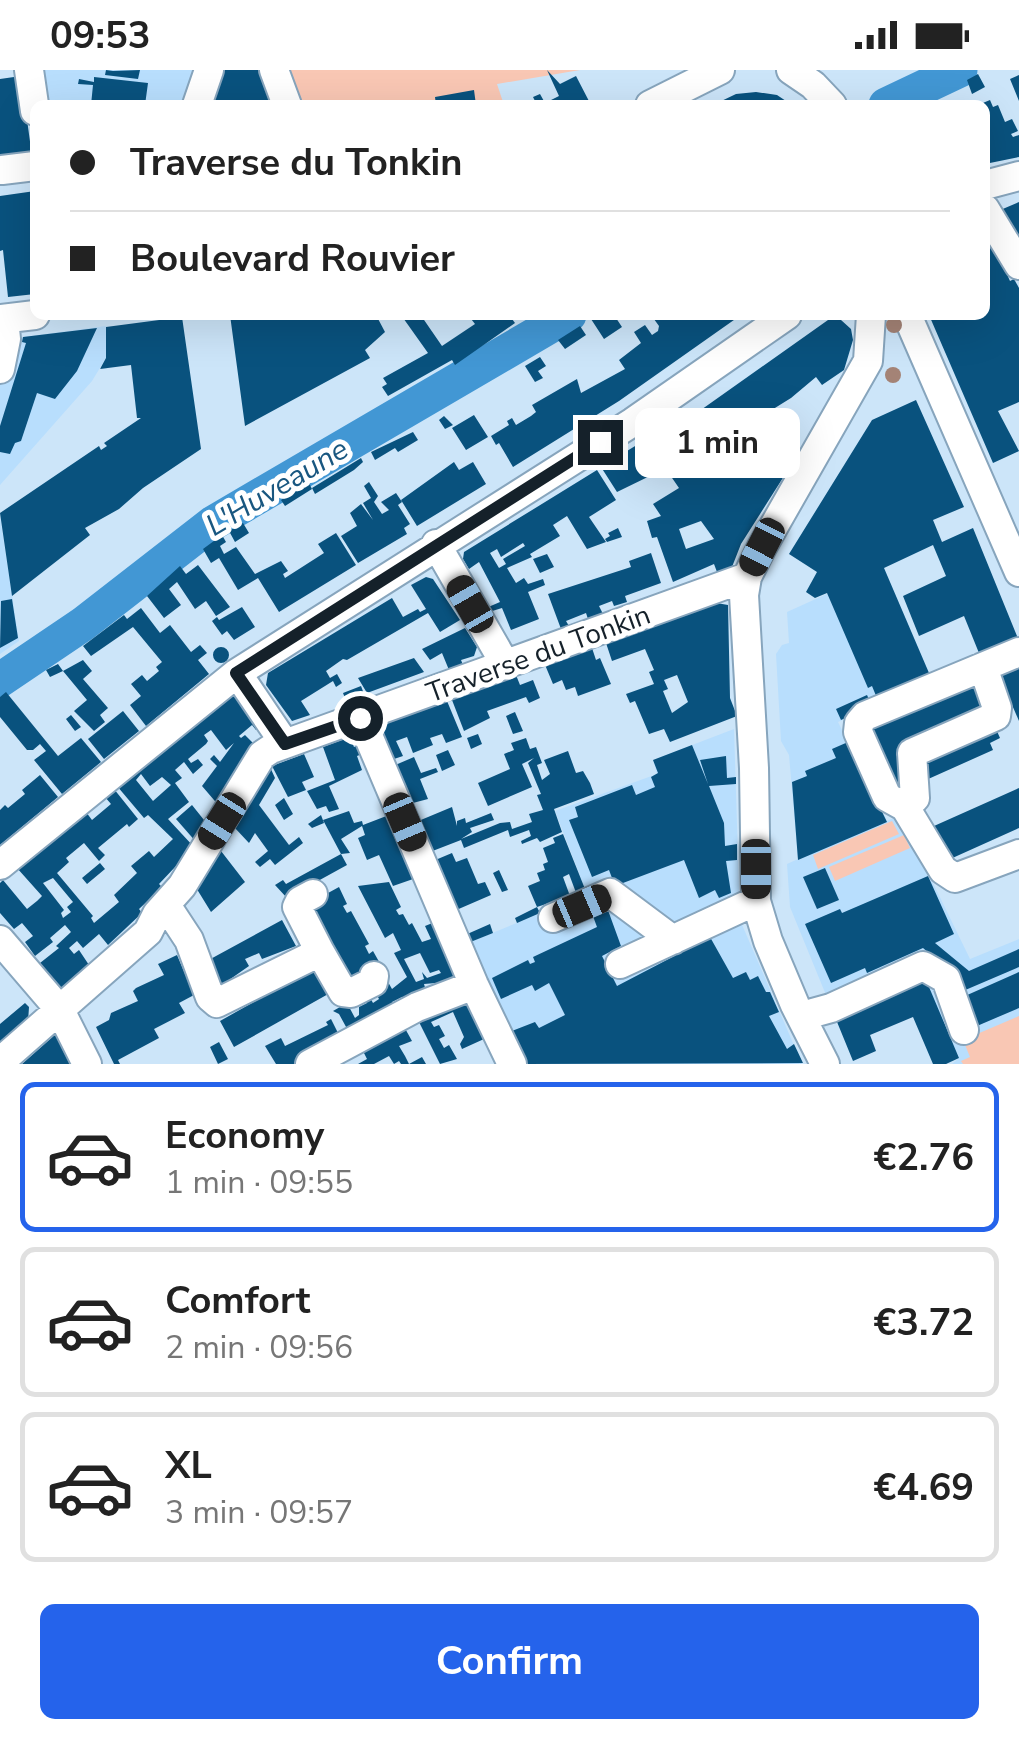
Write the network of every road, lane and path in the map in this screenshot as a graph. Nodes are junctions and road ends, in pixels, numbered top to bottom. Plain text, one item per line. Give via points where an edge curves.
1 (29, 70) edge
2 (209, 70) edge
3 (274, 70) edge
4 (720, 70) edge
5 (790, 70) edge
6 (33, 100) edge
7 (200, 100) edge
8 (285, 100) edge
9 (660, 100) edge
10 (826, 100) edge
11 (30, 167) edge
12 (2, 170) edge
13 (1019, 176) edge
14 (990, 185) edge
15 (990, 220) edge
16 (1019, 265) edge
17 (30, 316) edge
18 (2, 319) edge
19 (780, 320) edge
20 (871, 320) edge
21 (909, 320) edge
22 (922, 352) junction
23 (868, 361) junction
24 (0, 369) edge
25 (436, 544) junction
26 (1019, 572) edge
27 (746, 577) junction
28 (1019, 652) edge
29 (505, 664) junction
30 (983, 666) junction
31 (236, 673) junction
32 (360, 718) junction
33 (285, 744) junction
34 (904, 807) junction
35 (1019, 854) edge
36 (0, 865) edge
37 (313, 894) dead end
38 (756, 900) junction
39 (166, 906) junction
40 (553, 918) dead end
41 (0, 940) edge
42 (672, 940) junction
43 (320, 952) junction
44 (620, 964) dead end
45 (374, 976) dead end
46 (474, 986) junction
47 (60, 1010) junction
48 (802, 1016) junction
49 (964, 1030) dead end
50 (503, 1056) edge
51 (0, 1062) edge
52 (86, 1064) edge
53 (310, 1064) edge
54 (826, 1064) edge

1 - 6 street
2 - 7 street
3 - 8 street
4 - 9 street
5 - 10 street
11 - 12 street
13 - 14 street
15 - 16 street
17 - 18 street
18 - 24 street
19 - 25 street via 633,422
20 - 23 street
21 - 22 street
22 - 23 street via 898,350
22 - 26 street
23 - 27 street
25 - 29 street
25 - 31 street
27 - 29 street, Traverse du Tonkin
27 - 38 street
28 - 30 street
29 - 32 street, Traverse du Tonkin
30 - 34 street via 996,716 912,753 916,798
30 - 34 street via 858,723 887,797
31 - 33 street
31 - 36 street
32 - 33 street, Traverse du Tonkin
32 - 46 street
33 - 39 street, Traverse du Tonkin via 262,755
34 - 35 street via 943,870 955,878
37 - 43 street via 297,908
38 - 42 street
38 - 48 street
39 - 43 street via 218,1003
39 - 47 street, Traverse du Tonkin via 148,932
40 - 42 street via 610,893
41 - 47 street
42 - 44 street
43 - 45 street via 343,992
46 - 50 street
46 - 53 street
47 - 51 street, Traverse du Tonkin
47 - 52 street
48 - 49 street via 924,966 946,979
48 - 54 street

